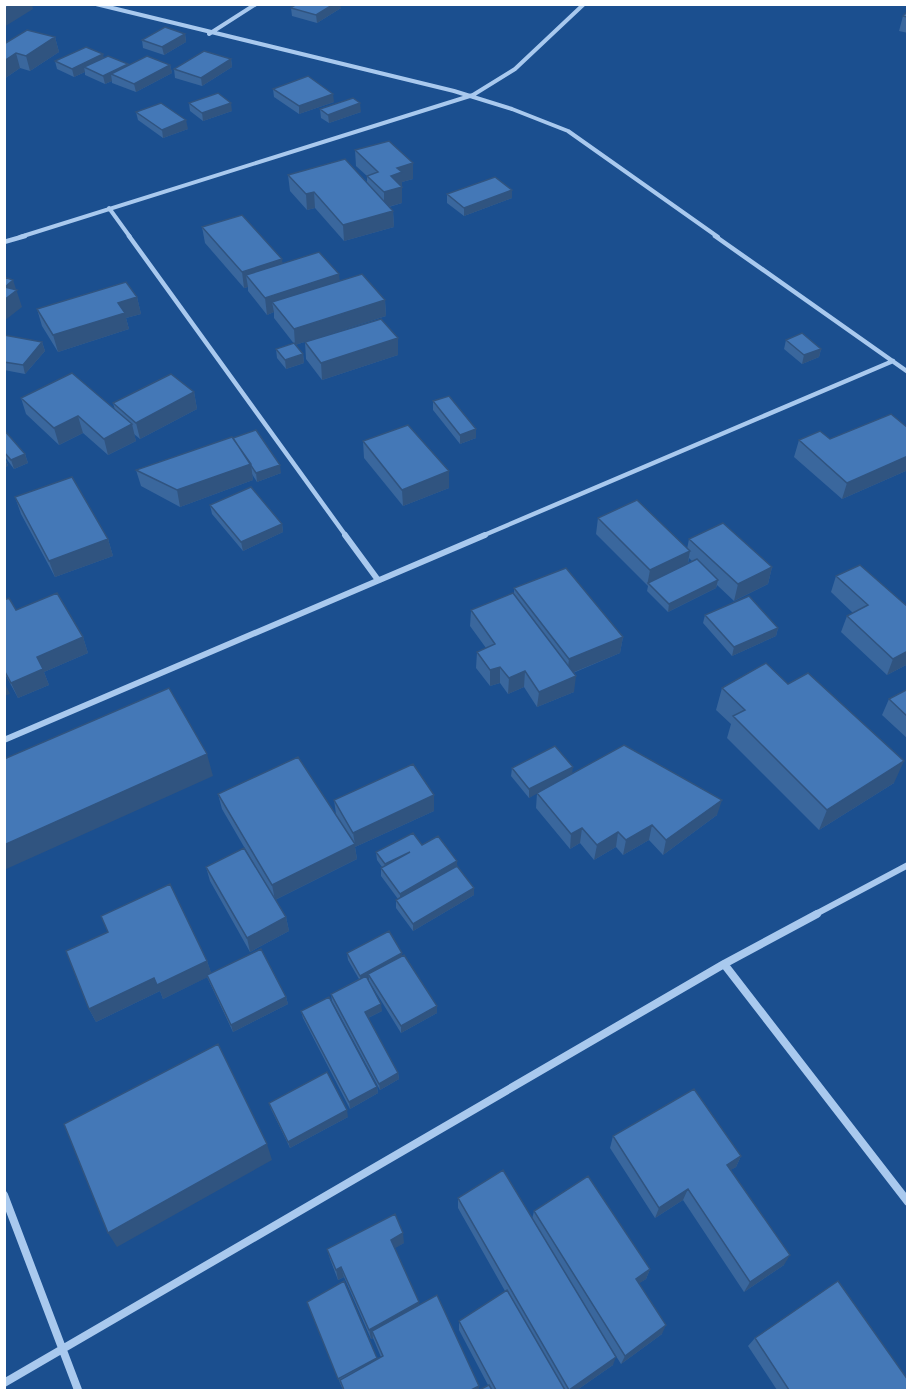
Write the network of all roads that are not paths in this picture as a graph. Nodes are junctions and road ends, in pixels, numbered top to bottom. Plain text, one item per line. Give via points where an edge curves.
1 (96, 4) edge
2 (256, 4) edge
3 (584, 4) edge
4 (209, 34) junction
5 (473, 95) junction
6 (109, 208) junction
7 (4, 242) edge
8 (893, 361) junction
9 (908, 372) edge
10 (378, 580) junction
11 (4, 740) edge
12 (908, 865) edge
13 (724, 964) junction
14 (4, 1195) edge
15 (908, 1202) edge
16 (63, 1351) junction
17 (4, 1383) edge
18 (78, 1390) edge

1 - 4 street
2 - 4 street
3 - 5 street via 515,69
4 - 5 street
5 - 6 street
5 - 8 street via 524,111 568,132
6 - 7 street
6 - 10 street
8 - 9 street
8 - 10 street
10 - 11 street
12 - 13 street
13 - 15 street
13 - 16 street
14 - 16 street
16 - 17 street
16 - 18 street

